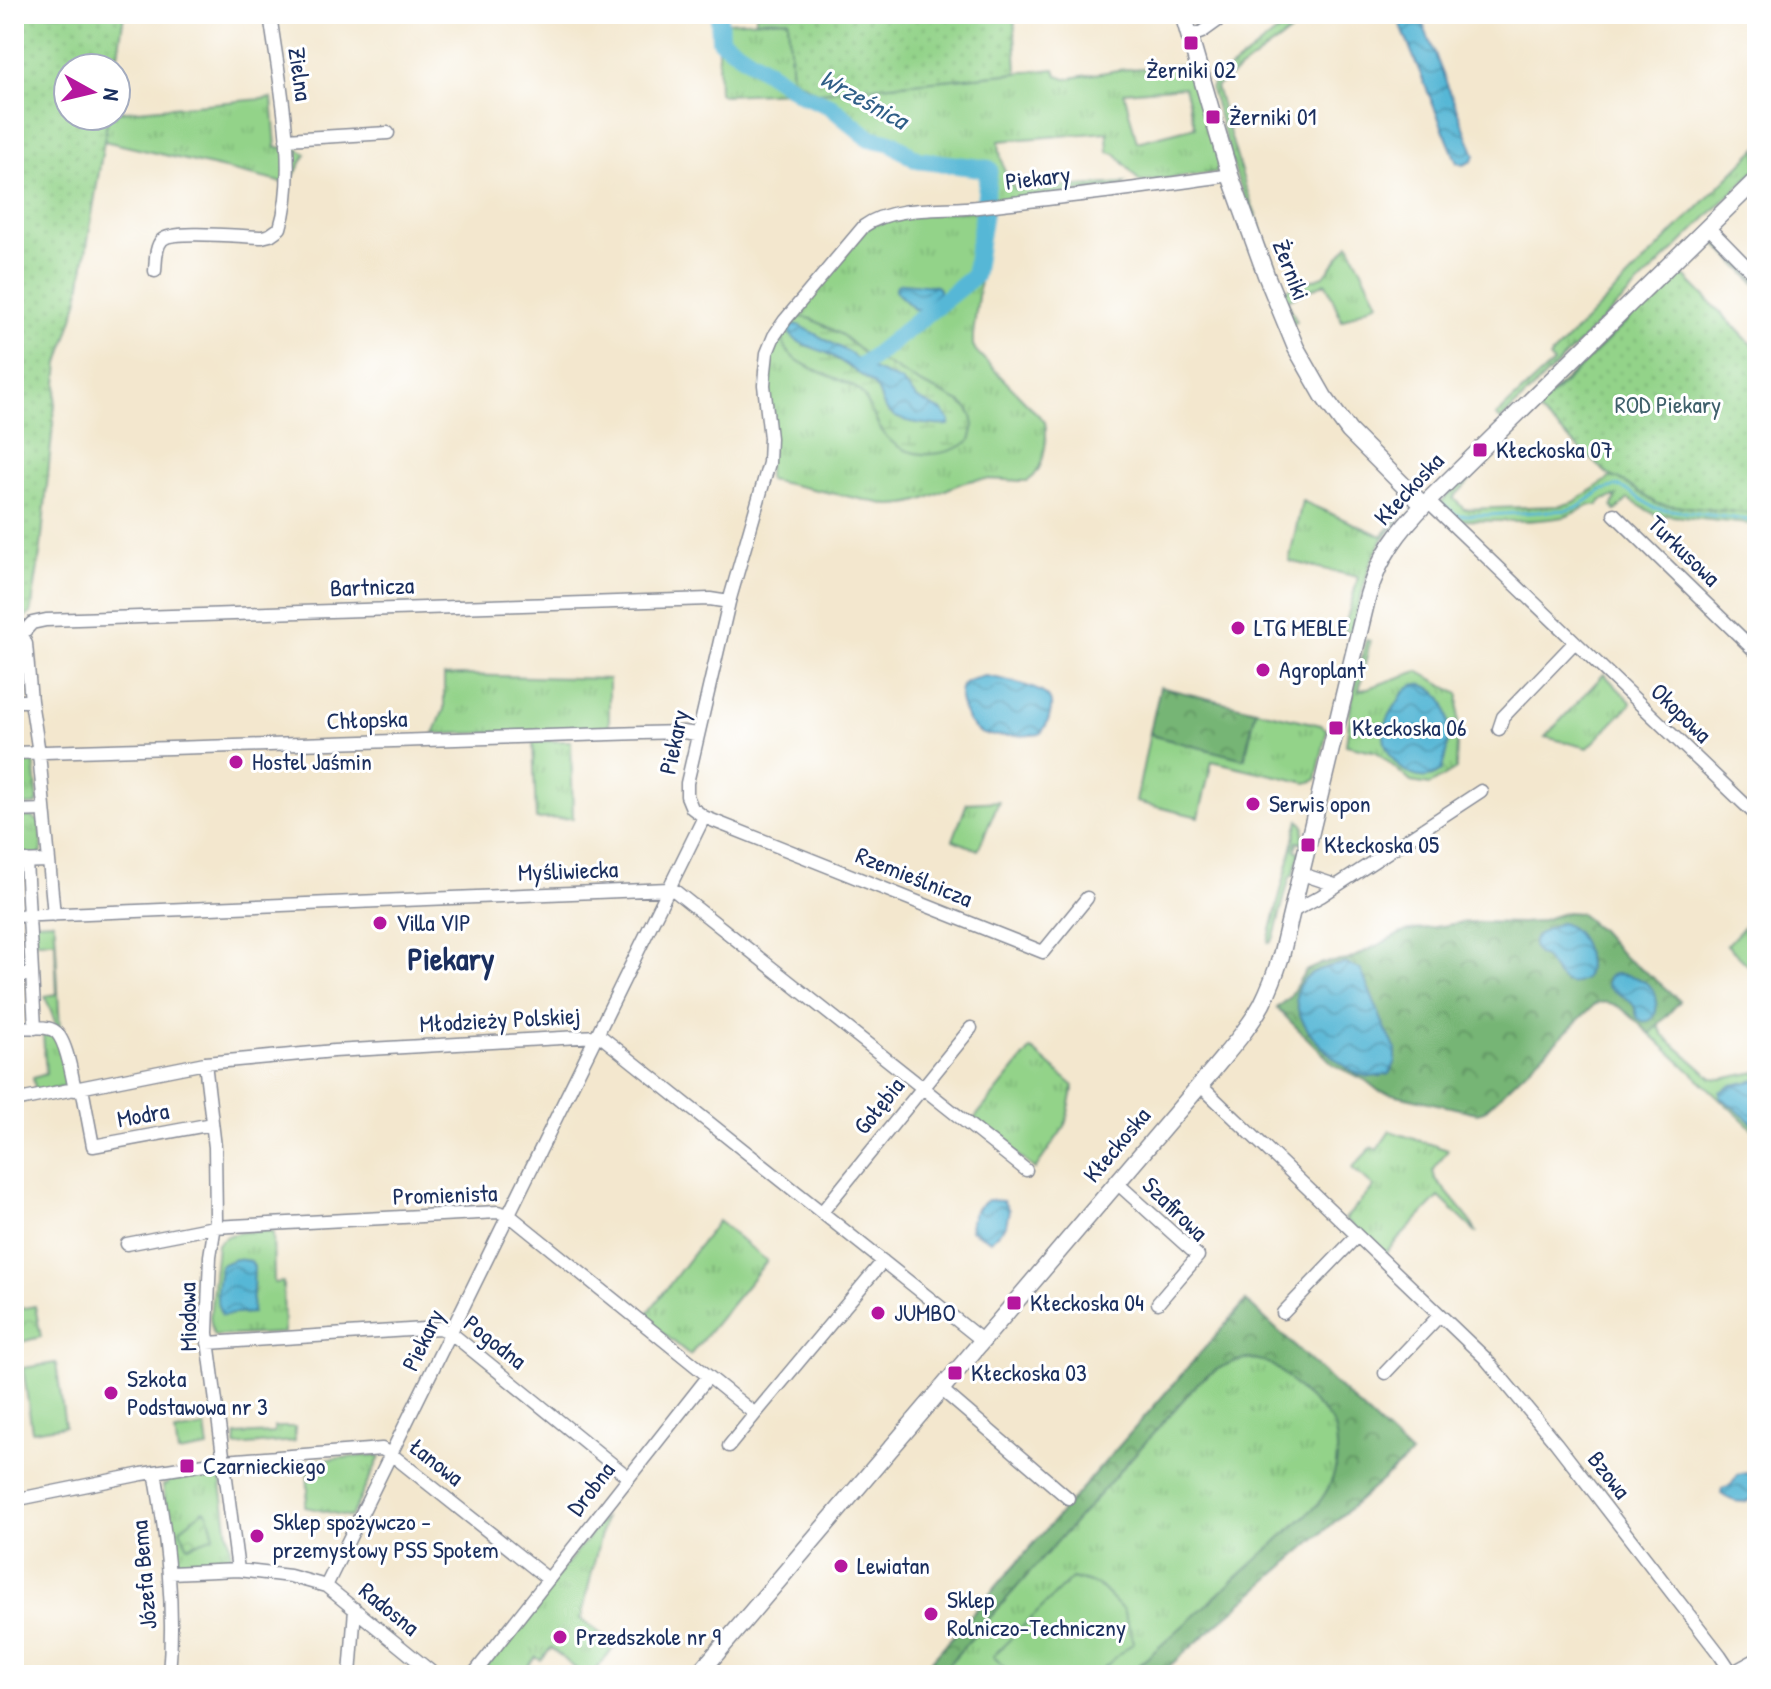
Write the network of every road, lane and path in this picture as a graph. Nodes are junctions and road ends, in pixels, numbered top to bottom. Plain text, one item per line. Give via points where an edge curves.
1 (270, 14) edge
2 (1183, 14) edge
3 (1227, 14) edge
4 (1189, 37) junction
5 (388, 133) dead end
6 (286, 139) junction
7 (1230, 175) junction
8 (1757, 179) edge
9 (1708, 227) junction
10 (155, 271) dead end
11 (1757, 277) edge
12 (1426, 503) junction
13 (1614, 514) dead end
14 (729, 602) junction
15 (18, 635) edge
16 (1575, 642) junction
17 (1757, 653) edge
18 (14, 701) edge
19 (31, 701) junction
20 (1499, 729) dead end
21 (697, 734) junction
22 (14, 753) edge
23 (39, 753) junction
24 (1481, 791) dead end
25 (44, 810) junction
26 (14, 811) edge
27 (1757, 816) edge
28 (704, 817) junction
29 (49, 861) junction
30 (20, 862) edge
31 (1302, 874) junction
32 (1335, 885) junction
33 (669, 889) junction
34 (1087, 898) dead end
35 (1293, 911) junction
36 (54, 915) junction
37 (14, 916) edge
38 (29, 916) junction
39 (14, 975) edge
40 (31, 975) junction
41 (14, 1028) edge
42 (35, 1028) junction
43 (971, 1028) dead end
44 (597, 1036) junction
45 (205, 1063) junction
46 (1200, 1085) junction
47 (923, 1087) junction
48 (78, 1089) junction
49 (14, 1101) edge
50 (212, 1124) junction
51 (1026, 1170) dead end
52 (1117, 1183) junction
53 (822, 1212) junction
54 (509, 1215) junction
55 (214, 1227) junction
56 (1356, 1237) junction
57 (127, 1244) dead end
58 (883, 1261) junction
59 (1158, 1303) dead end
60 (1283, 1313) dead end
61 (1440, 1315) junction
62 (451, 1333) junction
63 (983, 1341) junction
64 (208, 1343) junction
65 (1385, 1373) dead end
66 (708, 1377) junction
67 (941, 1389) junction
68 (755, 1414) junction
69 (729, 1446) dead end
70 (391, 1454) junction
71 (224, 1461) junction
72 (155, 1472) junction
73 (628, 1477) junction
74 (1068, 1498) dead end
75 (14, 1500) edge
76 (238, 1570) junction
77 (170, 1573) junction
78 (548, 1579) junction
79 (326, 1586) junction
80 (355, 1609) junction
81 (1757, 1659) edge
82 (1730, 1674) edge
83 (169, 1675) edge
84 (350, 1675) edge
85 (435, 1675) edge
86 (473, 1675) edge
87 (698, 1675) edge

1 - 6 street, Zielna
2 - 4 main road, Żerniki
3 - 4 street
4 - 7 main road, Żerniki
5 - 6 street
6 - 10 street, Zielna via 287,186 280,228 262,237 167,237 158,249
7 - 12 main road, Żerniki via 1284,320 1324,397 1349,431
7 - 14 street, Piekary via 919,210 884,216 864,226 785,320 767,353 769,463
8 - 9 main road, Kłeckoska
9 - 11 street
9 - 12 main road, Kłeckoska
12 - 16 street, Okopowa
12 - 31 main road, Kłeckoska via 1393,540 1373,578
13 - 17 street, Turkusowa
14 - 15 street, Bartnicza via 46,620
14 - 21 street, Piekary
15 - 19 street via 26,644
16 - 20 street via 1503,717
16 - 27 street, Okopowa
18 - 19 street
19 - 23 street
21 - 23 street, Chłopska
21 - 28 street, Piekary via 687,796
22 - 23 street, Chłopska
23 - 25 street
24 - 32 street
25 - 26 street
25 - 29 street
28 - 33 street, Piekary
28 - 34 street, Rzemieślnicza via 1043,952
29 - 30 street
29 - 36 street
30 - 38 street
31 - 32 street
31 - 35 main road, Kłeckoska
32 - 35 street
33 - 36 street, Myśliwiecka
33 - 44 street, Piekary
33 - 47 street
35 - 46 main road, Kłeckoska via 1264,1001
36 - 38 street, Myśliwiecka
37 - 38 street, Myśliwiecka
38 - 40 street
39 - 40 street
40 - 42 street
41 - 42 street
42 - 48 street via 59,1034
43 - 47 street, Gołębia
44 - 45 street, Młodzieży Polskiej
44 - 53 street, Młodzieży Polskiej
44 - 54 street, Piekary
45 - 48 street, Młodzieży Polskiej
45 - 50 street, Miodowa
46 - 52 main road, Kłeckoska
46 - 56 street, Bzowa
47 - 51 street
47 - 53 street, Gołębia
48 - 49 street, Młodzieży Polskiej
48 - 50 street, Modra via 93,1146
50 - 55 street, Miodowa
52 - 59 street, Szafirowa via 1198,1256
52 - 63 main road, Kłeckoska
53 - 58 street, Młodzieży Polskiej
54 - 55 street, Promienista
54 - 62 street, Piekary
54 - 66 street, Promienista
55 - 57 street, Promienista
55 - 64 street, Miodowa
56 - 60 street
56 - 61 street, Bzowa
58 - 63 street, Młodzieży Polskiej
58 - 68 street
61 - 65 street
61 - 82 street, Bzowa via 1485,1358 1556,1443
62 - 64 street, Pogodna via 440,1328
62 - 70 street, Piekary
62 - 73 street, Pogodna
63 - 67 main road, Kłeckoska
64 - 71 street, Miodowa
66 - 68 street
66 - 73 street, Drobna
67 - 74 street
67 - 87 main road, Kłeckoska
68 - 69 street
70 - 71 street, Łanowa via 382,1449
70 - 78 street, Łanowa
70 - 79 street, Piekary
71 - 72 street, Łanowa
71 - 76 street, Miodowa
72 - 75 street, Łanowa
72 - 77 street, Józefa Bema
73 - 78 street, Drobna
76 - 77 street, Radosna
76 - 79 street, Radosna
77 - 83 street, Józefa Bema
78 - 86 street, Drobna
79 - 80 street, Radosna
80 - 84 street
80 - 85 street, Radosna
81 - 82 street

